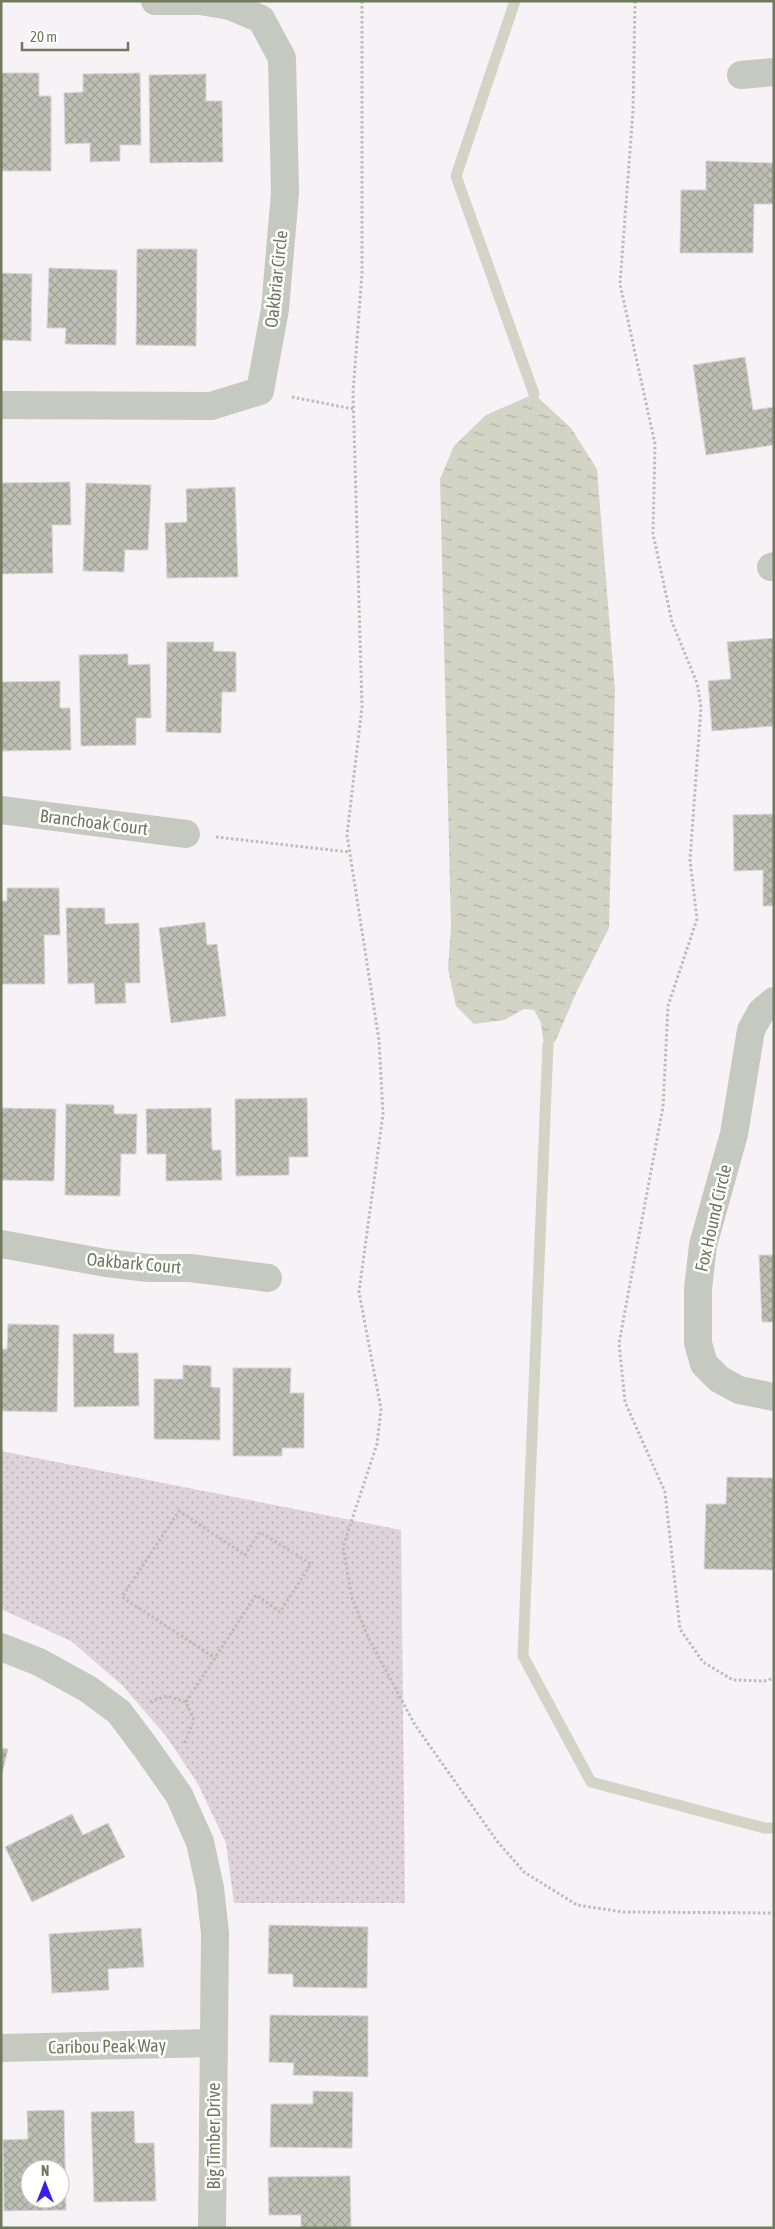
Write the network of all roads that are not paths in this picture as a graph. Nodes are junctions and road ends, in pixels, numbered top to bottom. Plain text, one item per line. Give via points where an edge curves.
1 (155, 1) edge
2 (774, 72) edge
3 (741, 75) dead end
4 (1, 405) edge
5 (1, 810) edge
6 (186, 834) road end
7 (774, 1002) edge
8 (1, 1244) edge
9 (268, 1278) dead end
10 (774, 1397) edge
11 (1, 1647) edge
12 (213, 2044) junction
13 (1, 2048) edge
14 (212, 2228) edge

1 - 4 street, Oakbriar Circle via 230,6 261,19 282,58 285,193 275,309 260,391 211,406
2 - 3 street
5 - 6 street, Branchoak Court
7 - 10 street, Fox Hound Circle via 761,1012 751,1030 734,1134 703,1245 698,1290 698,1342 704,1364 719,1379 739,1390
8 - 9 street, Oakbark Court via 106,1264 190,1268
11 - 12 street, Big Timber Drive via 39,1662 119,1712 179,1795 200,1842 210,1888 215,1932
12 - 13 street, Caribou Peak Way
12 - 14 street, Big Timber Drive

